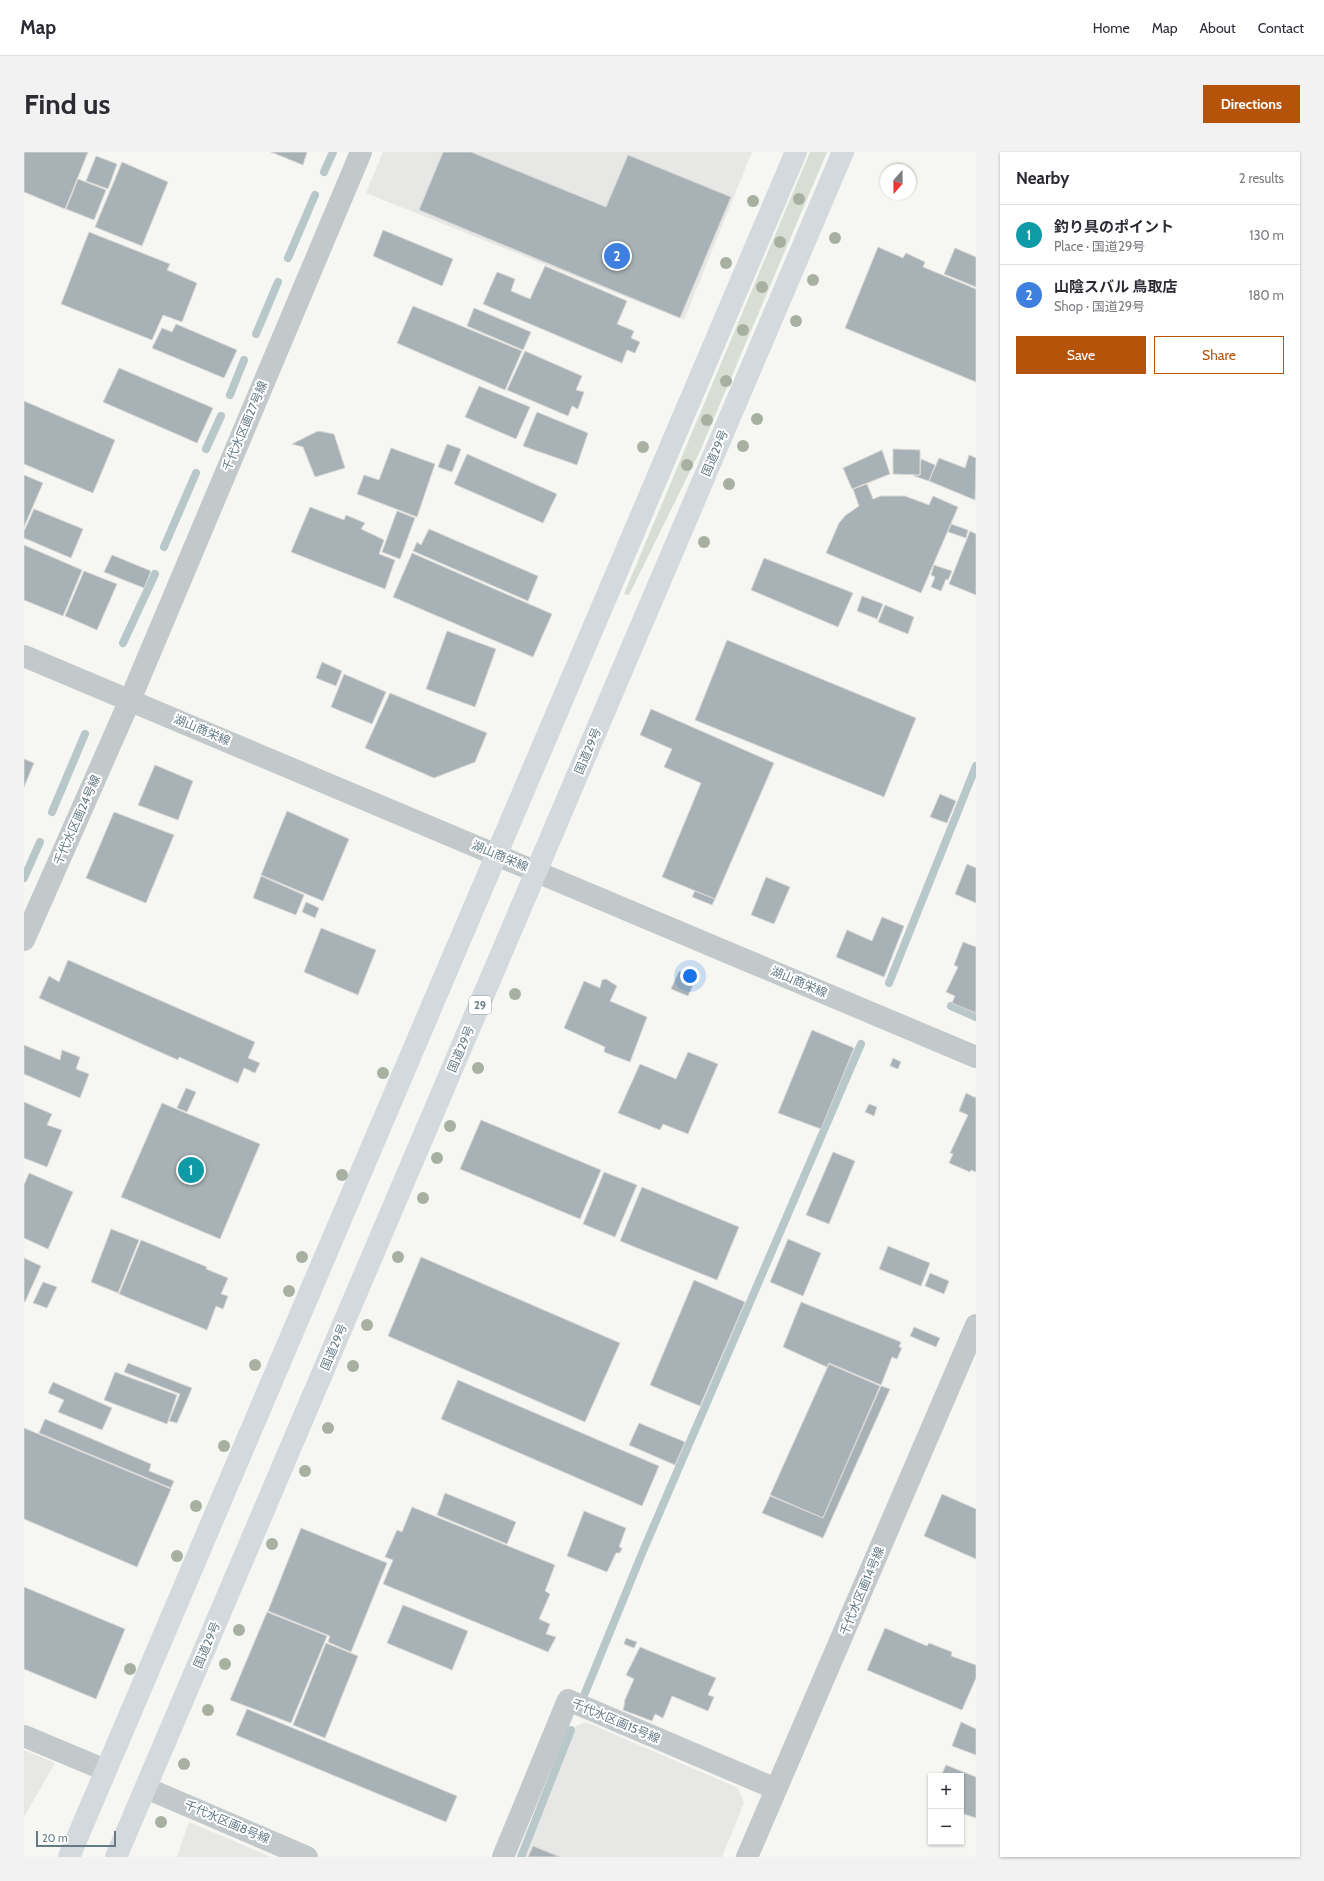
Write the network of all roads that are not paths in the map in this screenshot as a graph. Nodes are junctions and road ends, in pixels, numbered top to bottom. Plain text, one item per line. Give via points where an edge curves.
1 (361, 152) edge
2 (796, 152) edge
3 (843, 152) edge
4 (24, 656) edge
5 (130, 700) junction
6 (496, 855) junction
7 (537, 872) junction
8 (24, 940) edge
9 (976, 1057) edge
10 (976, 1325) edge
11 (24, 1736) edge
12 (106, 1770) junction
13 (146, 1788) junction
14 (776, 1789) junction
15 (68, 1856) edge
16 (116, 1857) edge
17 (307, 1857) edge
18 (503, 1857) edge
19 (748, 1857) edge

1 - 5 street, 千代水区画27号線
2 - 6 highway
3 - 7 highway, 国道29号 / 29
4 - 5 street, 湖山商栄線
5 - 6 street, 湖山商栄線
5 - 8 street, 千代水区画24号線
6 - 7 street, 湖山商栄線
6 - 12 highway
7 - 9 street, 湖山商栄線
7 - 13 highway, 国道29号 / 29
10 - 14 street, 千代水区画14号線
11 - 12 street
12 - 15 highway
13 - 16 highway, 国道29号 / 29
13 - 17 street, 千代水区画8号線
14 - 18 street, 千代水区画15号線 via 568,1700
14 - 19 street, 千代水区画14号線

